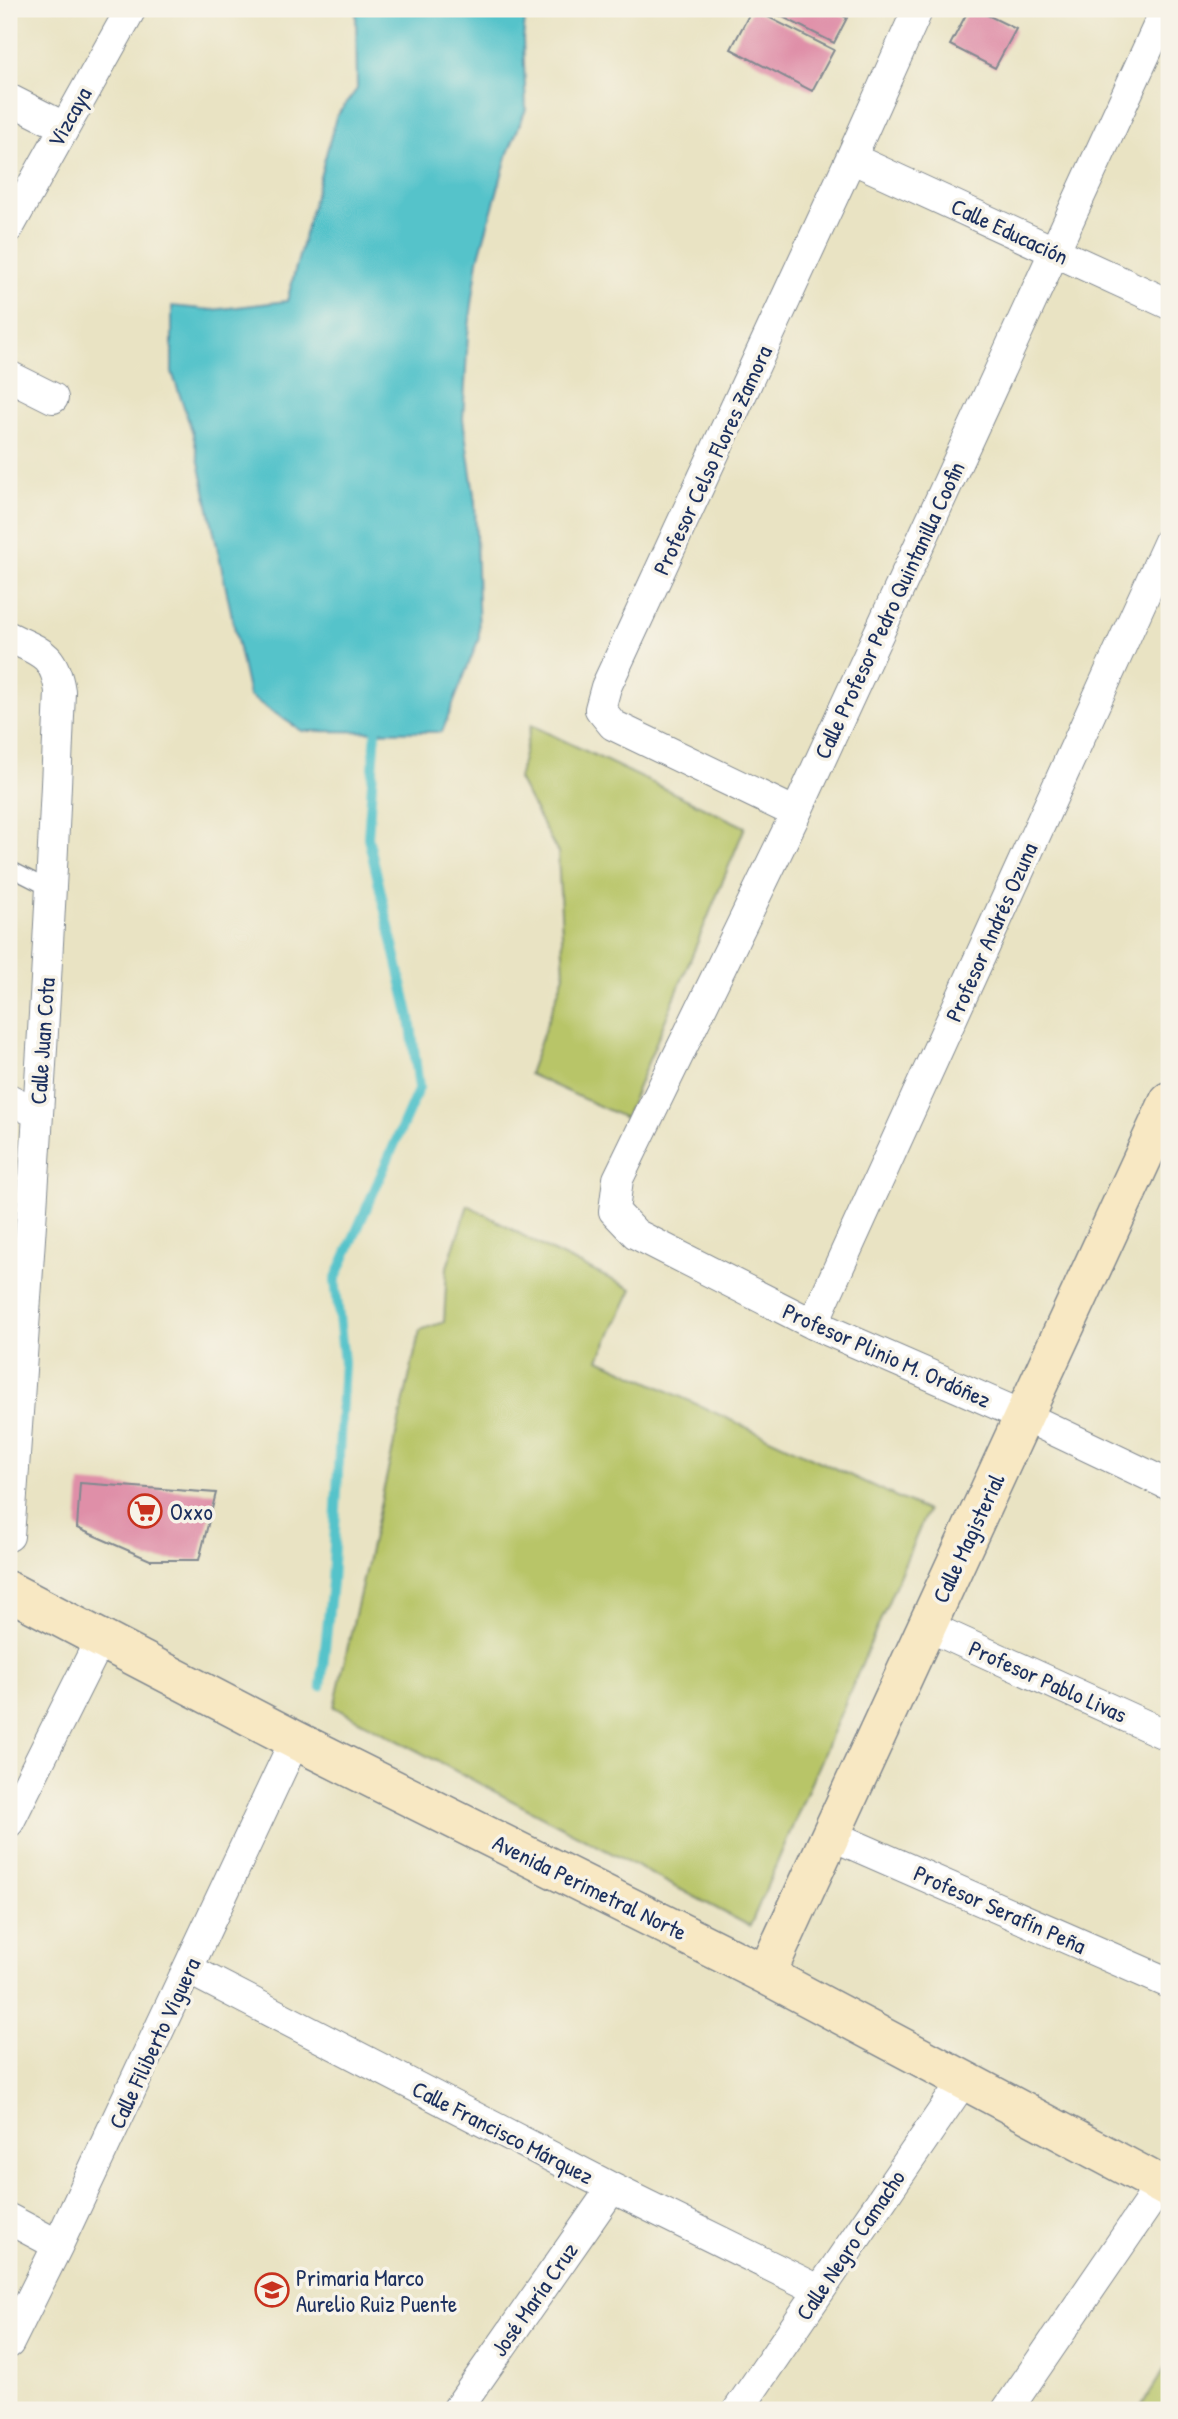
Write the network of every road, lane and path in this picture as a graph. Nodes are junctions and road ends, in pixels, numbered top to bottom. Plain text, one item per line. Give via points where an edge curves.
1 (131, 9) edge
2 (918, 9) edge
3 (1166, 9) edge
4 (9, 99) edge
5 (64, 127) junction
6 (851, 158) junction
7 (9, 226) edge
8 (1054, 251) junction
9 (1169, 304) edge
10 (9, 376) edge
11 (53, 398) dead end
12 (1169, 541) edge
13 (9, 637) edge
14 (796, 813) junction
15 (9, 868) edge
16 (52, 890) junction
17 (9, 1099) edge
18 (1169, 1101) edge
19 (37, 1113) junction
20 (614, 1211) joint
21 (813, 1324) junction
22 (16, 1348) edge
23 (1024, 1416) junction
24 (1169, 1485) edge
25 (9, 1535) edge
26 (9, 1591) edge
27 (927, 1626) junction
28 (101, 1638) junction
29 (1169, 1736) edge
30 (295, 1740) junction
31 (9, 1822) edge
32 (831, 1835) junction
33 (188, 1969) junction
34 (766, 1975) junction
35 (1169, 1983) edge
36 (964, 2081) junction
37 (1165, 2187) edge
38 (611, 2188) junction
39 (9, 2219) edge
40 (58, 2245) junction
41 (819, 2290) junction
42 (9, 2343) edge
43 (457, 2410) edge
44 (738, 2410) edge
45 (1007, 2410) edge

1 - 5 street, Vizcaya
2 - 6 street, Profesor Celso Flores Zamora
3 - 8 street, Calle Profesor Pedro Quintanilla Coofin
4 - 5 street
5 - 7 street, Vizcaya
6 - 8 street, Calle Educación
6 - 14 street, Profesor Celso Flores Zamora via 606,687 600,709 613,724
8 - 9 street, Calle Educación
8 - 14 street, Calle Profesor Pedro Quintanilla Coofin
10 - 11 street
12 - 21 street, Profesor Andrés Ozuna
13 - 16 street, Calle Juan Cota via 45,655 57,672
14 - 20 street, Calle Profesor Pedro Quintanilla Coofin via 618,1179
15 - 16 lane
16 - 19 street, Calle Juan Cota
17 - 19 street
18 - 23 street, Calle Magisterial
19 - 22 street, Calle Juan Cota
20 - 21 street, Profesor Plinio M. Ordóñez via 636,1234
21 - 23 street, Profesor Plinio M. Ordóñez
22 - 25 street, Calle Juan Cota
23 - 24 street, Profesor Plinio M. Ordóñez
23 - 27 street, Calle Magisterial
26 - 28 street, Avenida Perimetral Norte
27 - 29 street, Profesor Pablo Livas
27 - 32 street, Calle Magisterial
28 - 30 street, Avenida Perimetral Norte
28 - 31 street
30 - 33 street, Calle Filiberto Viguera
30 - 34 street, Avenida Perimetral Norte
32 - 34 street, Calle Magisterial
32 - 35 street, Profesor Serafín Peña
33 - 38 street, Calle Francisco Márquez
33 - 40 street, Calle Filiberto Viguera
34 - 36 street, Avenida Perimetral Norte
36 - 37 street, Avenida Perimetral Norte
36 - 41 street, Calle Negro Camacho
37 - 45 street
38 - 41 street, Calle Francisco Márquez
38 - 43 street, José María Cruz
39 - 40 street
40 - 42 street, Calle Filiberto Viguera
41 - 44 street, Calle Negro Camacho

